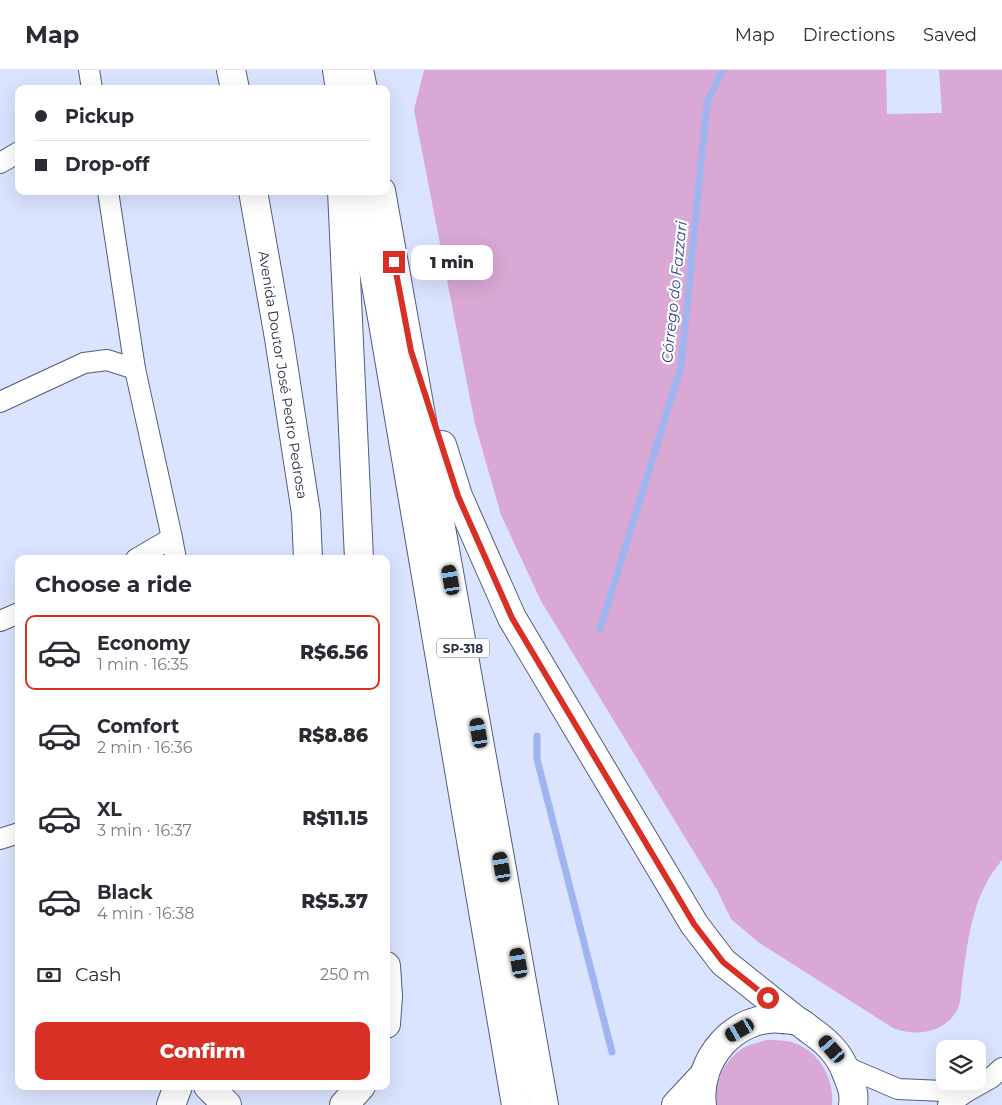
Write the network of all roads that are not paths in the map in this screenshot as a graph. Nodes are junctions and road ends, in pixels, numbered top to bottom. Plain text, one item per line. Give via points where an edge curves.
1 (89, 70) edge
2 (231, 70) edge
3 (337, 70) edge
4 (359, 70) edge
5 (91, 85) edge
6 (233, 85) edge
7 (339, 85) edge
8 (362, 85) edge
9 (15, 154) edge
10 (0, 163) edge
11 (109, 195) edge
12 (254, 195) edge
13 (342, 195) edge
14 (360, 195) edge
15 (383, 195) edge
16 (411, 351) junction
17 (135, 369) junction
18 (0, 402) edge
19 (172, 538) junction
20 (143, 555) edge
21 (175, 555) edge
22 (308, 555) edge
23 (359, 555) edge
24 (15, 615) edge
25 (0, 621) edge
26 (15, 834) edge
27 (0, 839) edge
28 (797, 1021) junction
29 (844, 1066) junction
30 (1002, 1068) edge
31 (704, 1075) junction
32 (177, 1090) edge
33 (212, 1090) edge
34 (357, 1090) edge
35 (966, 1092) junction
36 (171, 1105) edge
37 (227, 1105) edge
38 (344, 1105) edge
39 (516, 1105) edge
40 (544, 1105) edge
41 (676, 1105) edge
42 (702, 1105) edge
43 (853, 1105) edge
44 (948, 1105) edge

1 - 5 street
2 - 6 main road
3 - 7 main road
4 - 8 main road
9 - 10 street
11 - 17 street
12 - 22 main road, Avenida Doutor José Pedro Pedrosa via 304,504
13 - 23 main road
14 - 39 main road, SP-318
15 - 16 main road, SP-318
16 - 28 main road via 458,496 512,618 694,924 723,962
16 - 40 main road, SP-318
17 - 18 street via 107,360 84,363
17 - 19 street
19 - 20 street
19 - 21 street
24 - 25 street
26 - 27 street
28 - 29 main road via 825,1041
28 - 31 main road via 774,1018 750,1024 729,1036 714,1054
29 - 35 street via 898,1088
29 - 43 main road via 854,1094
30 - 35 street
31 - 41 main road
31 - 42 main road
32 - 36 main road
33 - 37 main road
34 - 38 main road
35 - 44 street

